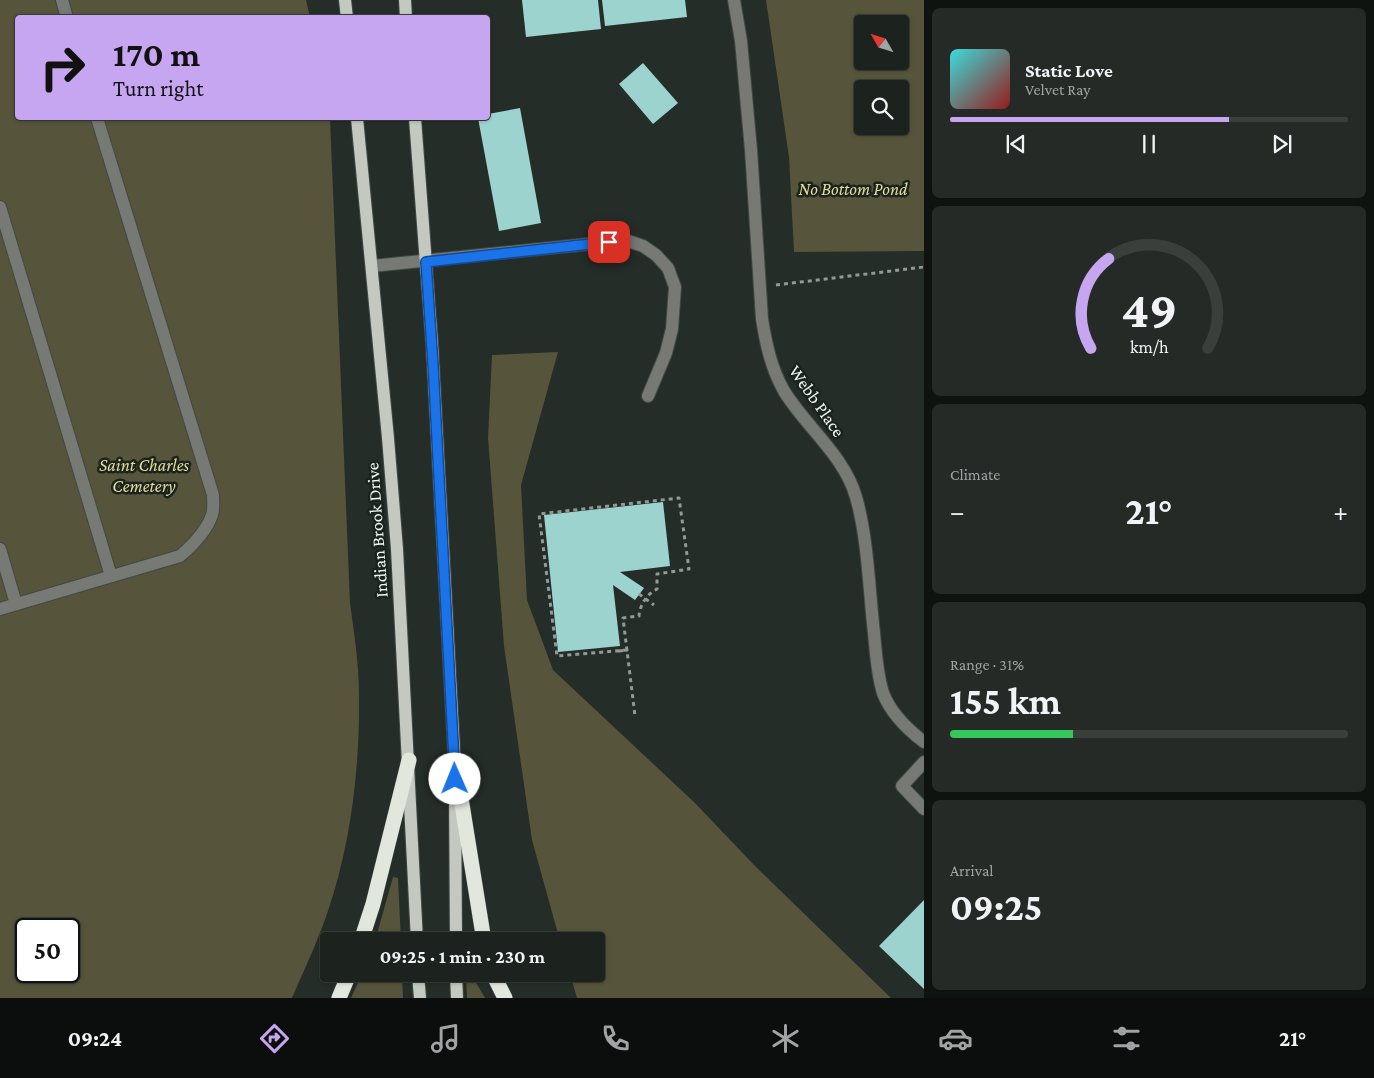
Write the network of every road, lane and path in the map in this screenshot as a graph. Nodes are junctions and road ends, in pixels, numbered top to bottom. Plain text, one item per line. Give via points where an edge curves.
1 (62, 0) edge
2 (345, 0) edge
3 (405, 0) edge
4 (734, 0) edge
5 (66, 15) edge
6 (347, 15) edge
7 (406, 15) edge
8 (98, 120) edge
9 (357, 120) edge
10 (415, 120) edge
11 (0, 207) edge
12 (426, 262) junction
13 (372, 266) junction
14 (924, 267) edge
15 (760, 286) junction
16 (648, 396) dead end
17 (0, 549) edge
18 (111, 576) junction
19 (639, 594) dead end
20 (646, 598) junction
21 (16, 604) junction
22 (654, 605) dead end
23 (0, 609) edge
24 (627, 650) junction
25 (619, 651) dead end
26 (635, 716) dead end
27 (924, 742) edge
28 (409, 760) junction
29 (455, 761) junction
30 (924, 762) edge
31 (924, 809) edge
32 (364, 932) edge
33 (417, 932) edge
34 (456, 932) edge
35 (483, 932) edge
36 (346, 982) edge
37 (419, 982) edge
38 (456, 982) edge
39 (497, 982) edge
40 (339, 998) edge
41 (420, 998) edge
42 (457, 998) edge
43 (505, 998) edge

1 - 5 street
2 - 6 main road
3 - 7 main road
4 - 15 street, Webb Place via 751,150
8 - 18 street via 213,495 212,514 204,530 180,556
9 - 13 main road, Indian Brook Drive
10 - 12 main road
11 - 18 street
12 - 13 street
12 - 16 street via 609,242 628,241 642,246 668,268 675,287 672,329
12 - 29 main road
13 - 28 main road, Indian Brook Drive via 397,549
14 - 15 path
15 - 27 street, Webb Place via 762,318 773,369 784,391 838,460 856,496 883,693 893,712
17 - 21 street
18 - 21 street
19 - 20 path
20 - 22 path
20 - 24 path via 639,616 623,618
20 - 24 path via 657,590 657,574 689,569 679,498 539,514 557,656
21 - 23 street
24 - 25 path
24 - 26 path
28 - 32 highway
28 - 33 main road, Indian Brook Drive
29 - 34 main road
29 - 35 highway
30 - 31 street via 902,786
36 - 40 highway
37 - 41 main road
38 - 42 main road
39 - 43 highway

